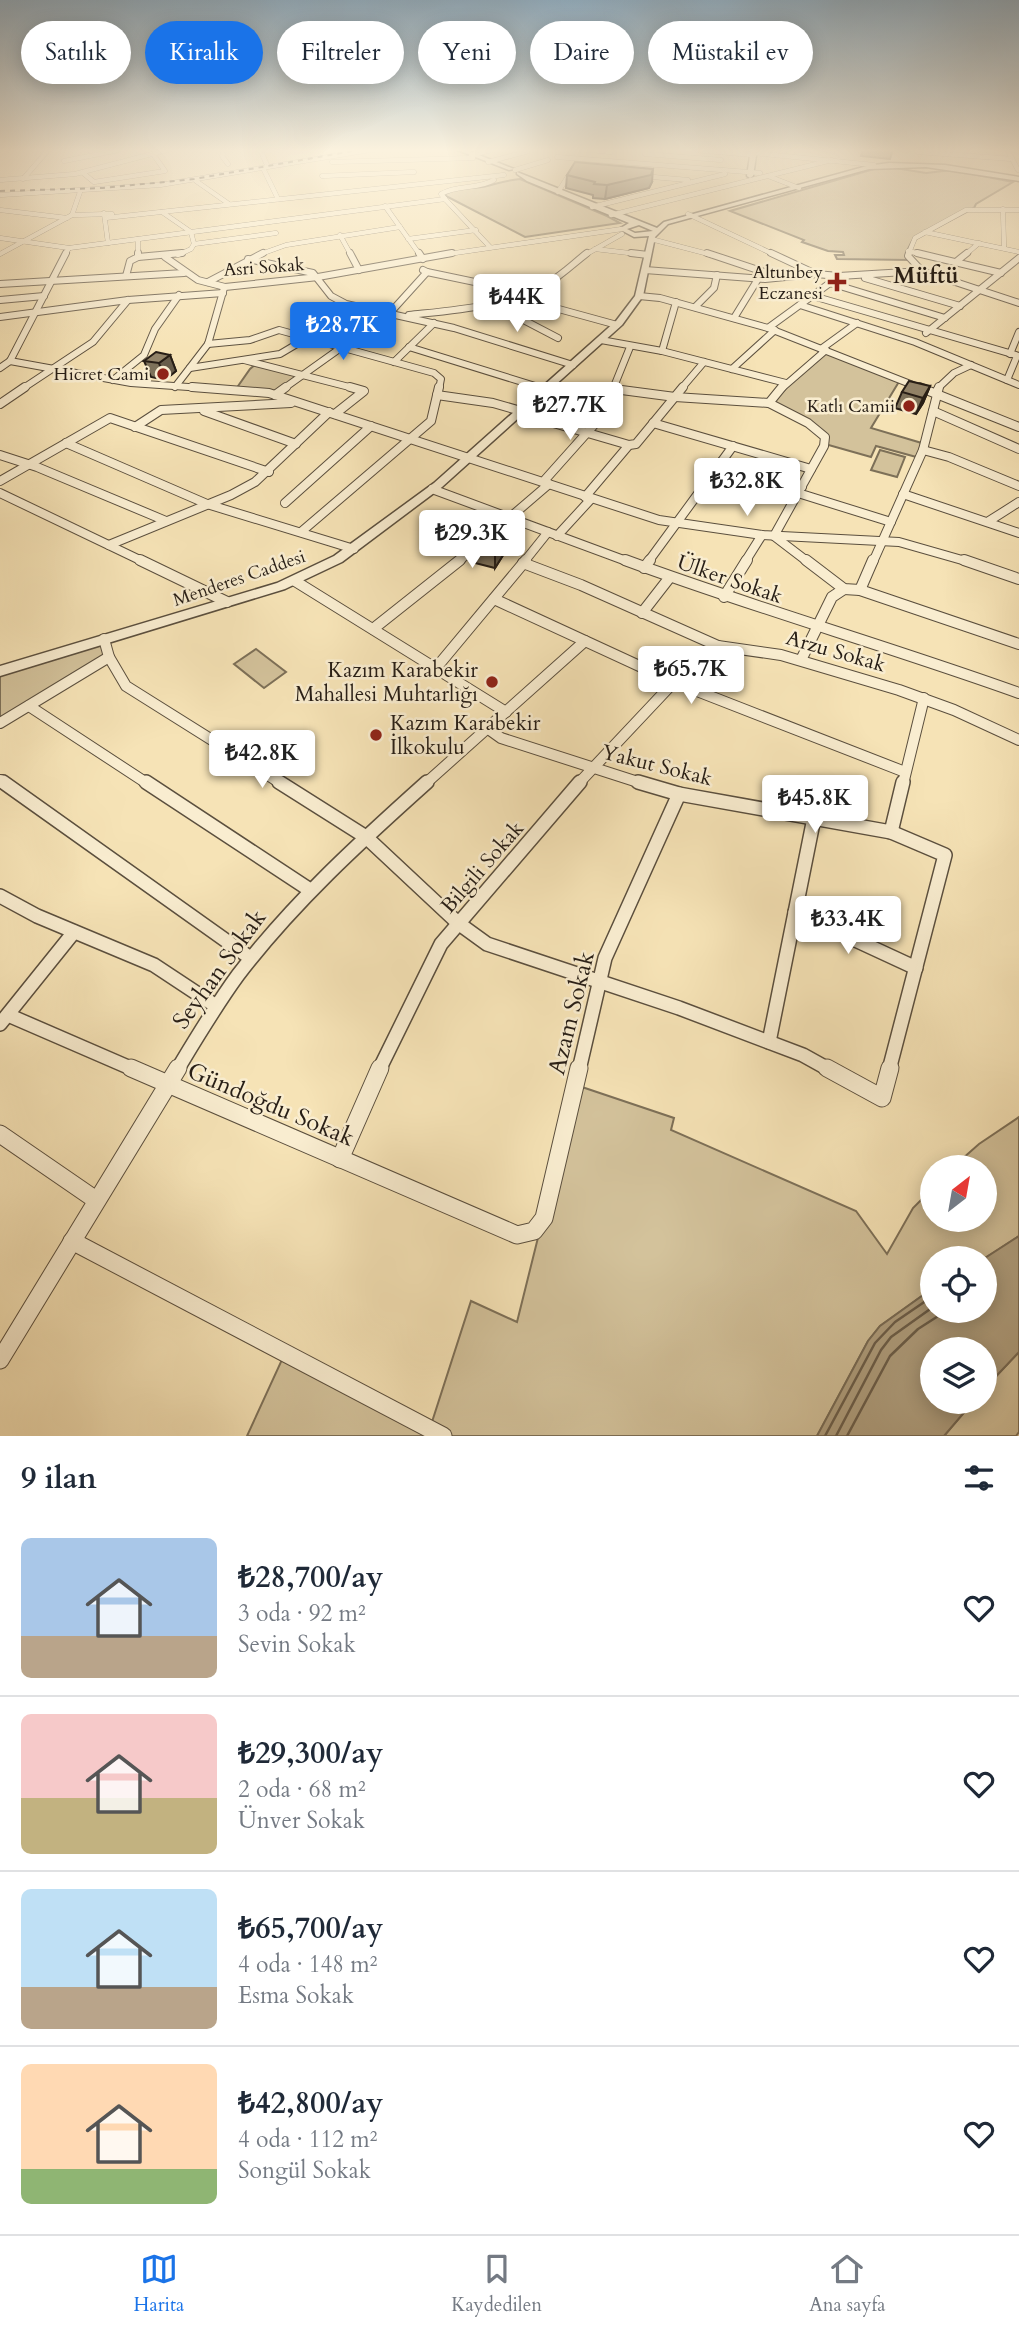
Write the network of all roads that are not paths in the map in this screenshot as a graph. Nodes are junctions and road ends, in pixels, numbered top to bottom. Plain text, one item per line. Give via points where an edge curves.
1 (60, 216) edge
2 (87, 216) edge
3 (105, 216) edge
4 (169, 216) edge
5 (309, 216) edge
6 (392, 216) edge
7 (463, 216) edge
8 (598, 216) edge
9 (614, 216) edge
10 (684, 216) edge
11 (687, 216) edge
12 (692, 216) edge
13 (953, 216) edge
14 (1003, 216) edge
15 (70, 217) junction
16 (271, 221) junction
17 (640, 224) junction
18 (400, 227) junction
19 (625, 229) junction
20 (477, 230) junction
21 (191, 232) junction
22 (600, 232) junction
23 (925, 232) junction
24 (276, 233) junction
25 (340, 235) junction
26 (641, 236) junction
27 (610, 238) junction
28 (0, 239) edge
29 (138, 239) junction
30 (408, 239) junction
31 (652, 241) junction
32 (24, 242) junction
33 (108, 243) junction
34 (194, 243) junction
35 (979, 243) junction
36 (286, 245) junction
37 (490, 247) junction
38 (69, 248) junction
39 (1004, 248) junction
40 (595, 249) junction
41 (908, 251) junction
42 (1019, 252) edge
43 (0, 254) edge
44 (138, 257) junction
45 (165, 257) junction
46 (1019, 258) edge
47 (248, 259) junction
48 (422, 259) junction
49 (783, 259) junction
50 (409, 261) junction
51 (957, 261) junction
52 (773, 262) dead end
53 (764, 265) dead end
54 (745, 266) junction
55 (754, 269) junction
56 (359, 270) junction
57 (645, 270) junction
58 (922, 271) junction
59 (184, 272) junction
60 (427, 272) junction
61 (1001, 273) junction
62 (816, 274) junction
63 (717, 275) junction
64 (125, 276) junction
65 (839, 276) junction
66 (856, 276) junction
67 (318, 277) junction
68 (737, 277) junction
69 (782, 278) junction
70 (758, 279) junction
71 (52, 281) junction
72 (208, 282) junction
73 (0, 284) edge
74 (830, 284) junction
75 (981, 289) junction
76 (224, 290) junction
77 (527, 293) junction
78 (179, 295) junction
79 (44, 296) junction
80 (639, 296) junction
81 (813, 296) junction
82 (515, 297) junction
83 (0, 300) edge
84 (128, 300) junction
85 (676, 302) junction
86 (491, 303) junction
87 (1019, 303) edge
88 (800, 305) junction
89 (960, 306) junction
90 (695, 307) junction
91 (381, 312) junction
92 (35, 313) junction
93 (389, 314) junction
94 (400, 316) junction
95 (0, 317) edge
96 (734, 318) junction
97 (945, 318) junction
98 (435, 323) junction
99 (857, 323) junction
100 (617, 325) junction
101 (771, 329) junction
102 (929, 331) junction
103 (1019, 332) edge
104 (307, 338) junction
105 (558, 338) dead end
106 (601, 340) junction
107 (915, 342) junction
108 (208, 344) junction
109 (1016, 345) edge
110 (342, 347) junction
111 (409, 347) junction
112 (630, 347) junction
113 (824, 349) junction
114 (662, 351) junction
115 (1015, 355) edge
116 (244, 360) junction
117 (10, 361) junction
118 (394, 362) junction
119 (704, 362) junction
120 (573, 365) junction
121 (971, 365) junction
122 (0, 368) edge
123 (190, 368) junction
124 (732, 369) junction
125 (53, 370) junction
126 (304, 374) junction
127 (113, 380) junction
128 (1007, 380) junction
129 (786, 383) junction
130 (1019, 385) edge
131 (175, 387) junction
132 (545, 389) junction
133 (614, 389) junction
134 (936, 394) junction
135 (275, 395) junction
136 (437, 395) junction
137 (674, 397) junction
138 (301, 402) junction
139 (769, 403) junction
140 (0, 404) edge
141 (197, 408) junction
142 (933, 411) junction
143 (520, 412) junction
144 (332, 413) junction
145 (653, 423) junction
146 (371, 426) junction
147 (135, 427) junction
148 (1019, 427) edge
149 (587, 433) junction
150 (412, 439) junction
151 (66, 443) junction
152 (296, 444) junction
153 (629, 445) junction
154 (733, 446) junction
155 (1019, 449) edge
156 (923, 450) junction
157 (0, 455) edge
158 (469, 458) junction
159 (721, 462) junction
160 (29, 464) junction
161 (811, 469) junction
162 (269, 472) junction
163 (0, 481) edge
164 (546, 483) junction
165 (1019, 486) edge
166 (432, 489) junction
167 (800, 490) junction
168 (0, 494) edge
169 (903, 494) junction
170 (588, 498) junction
171 (1019, 502) edge
172 (207, 503) junction
173 (285, 503) dead end
174 (510, 518) junction
175 (166, 521) junction
176 (989, 521) junction
177 (891, 522) junction
178 (676, 524) junction
179 (301, 533) junction
180 (1019, 533) edge
181 (553, 534) junction
182 (762, 535) junction
183 (774, 536) junction
184 (882, 540) junction
185 (109, 545) junction
186 (354, 549) junction
187 (523, 563) junction
188 (644, 568) junction
189 (670, 577) junction
190 (1019, 579) edge
191 (295, 581) junction
192 (844, 589) junction
193 (860, 590) junction
194 (723, 597) junction
195 (494, 599) junction
196 (227, 602) junction
197 (642, 613) junction
198 (817, 626) junction
199 (373, 629) junction
200 (104, 639) junction
201 (585, 641) junction
202 (1019, 644) edge
203 (718, 646) junction
204 (109, 657) junction
205 (801, 660) junction
206 (436, 668) junction
207 (0, 671) edge
208 (674, 682) junction
209 (1019, 693) edge
210 (924, 698) junction
211 (29, 706) junction
212 (506, 712) junction
213 (0, 723) edge
214 (487, 729) junction
215 (1019, 740) edge
216 (592, 769) junction
217 (905, 772) junction
218 (0, 780) edge
219 (680, 794) junction
220 (814, 818) junction
221 (891, 832) junction
222 (366, 837) junction
223 (310, 890) junction
224 (0, 896) edge
225 (795, 912) junction
226 (458, 923) junction
227 (74, 932) junction
228 (249, 957) junction
229 (916, 968) junction
230 (600, 982) junction
231 (216, 1006) junction
232 (4, 1019) edge
233 (769, 1042) junction
234 (168, 1084) junction
235 (0, 1134) edge
236 (340, 1159) junction
237 (96, 1200) junction
238 (517, 1236) joint
239 (72, 1241) junction
240 (0, 1360) edge
241 (443, 1436) edge

1 - 15 street
2 - 15 street
3 - 33 street
4 - 21 street
5 - 16 street
6 - 18 street
7 - 20 street
8 - 19 street
9 - 17 street
10 - 17 street
11 - 31 street via 666,223
12 - 49 street
13 - 23 street
14 - 39 street
15 - 32 street
16 - 21 street
16 - 24 street
17 - 19 street
17 - 31 street
18 - 25 street
18 - 30 street
19 - 22 street, Asri Sokak
19 - 26 street
19 - 27 street
20 - 30 street
20 - 37 street
21 - 29 street
21 - 34 street
22 - 27 street
22 - 37 street, Asri Sokak
23 - 35 street
23 - 41 street via 912,240
24 - 34 street
24 - 36 street
25 - 36 street
25 - 56 street
26 - 31 street
26 - 31 street
27 - 40 street
28 - 32 street
29 - 33 street
29 - 44 street
30 - 48 street
31 - 40 street
31 - 54 street
31 - 57 street, Menderes Caddesi
32 - 38 street
32 - 43 street
33 - 38 street
34 - 45 street via 187,253
35 - 39 street
35 - 51 street
36 - 47 street
37 - 48 street, Asri Sokak
38 - 71 street
39 - 42 street
40 - 77 street
41 - 51 street
41 - 58 street via 909,259
44 - 45 street
44 - 64 street via 131,261
45 - 59 street, Asri Sokak
46 - 61 street
47 - 67 street
47 - 72 street
48 - 50 street, Asri Sokak
49 - 52 street
49 - 62 street
50 - 56 street, Asri Sokak
50 - 60 street
51 - 61 street
53 - 55 street
54 - 55 street
54 - 68 street
55 - 69 street
56 - 67 street, Asri Sokak
57 - 63 street
57 - 80 street, Menderes Caddesi
58 - 66 street
58 - 75 street
59 - 64 street
59 - 72 street, Asri Sokak
60 - 77 street
60 - 93 street
61 - 75 street
62 - 65 street
62 - 69 street
63 - 68 street
63 - 90 street via 714,288
64 - 71 street
65 - 66 street
65 - 74 street
66 - 89 street
67 - 76 street, Asri Sokak
67 - 91 street via 336,299
68 - 70 street
69 - 70 street
70 - 96 street
71 - 73 street
71 - 79 street
72 - 76 street, Asri Sokak
74 - 81 street
74 - 97 street
75 - 87 street
75 - 89 street
76 - 78 street
76 - 108 street
77 - 82 street
78 - 84 street
78 - 127 street via 155,329 144,355
79 - 83 street
79 - 92 street
80 - 85 street
80 - 100 street, Menderes Caddesi
81 - 88 street
81 - 102 street
82 - 86 street
82 - 100 street
84 - 92 street
84 - 125 street via 93,342
85 - 90 street
85 - 114 street
86 - 94 street
86 - 105 street
88 - 99 street
88 - 101 street
89 - 97 street
90 - 96 street
91 - 93 street
91 - 110 street
92 - 95 street
92 - 117 street
93 - 94 street
94 - 98 street
96 - 101 street
97 - 102 street
98 - 111 street
98 - 120 street
99 - 107 street
99 - 113 street
100 - 106 street, Menderes Caddesi
101 - 113 street
101 - 124 street via 756,350
102 - 107 street
102 - 115 street
103 - 109 street
104 - 108 street via 279,330 250,340
104 - 110 street
104 - 116 street via 280,354
106 - 112 street
106 - 120 street, Menderes Caddesi
107 - 121 street
108 - 123 street
109 - 115 street
110 - 118 street
110 - 126 street
111 - 118 street
111 - 132 street
112 - 114 street
112 - 133 street
113 - 129 street
113 - 134 street
114 - 119 street
115 - 128 street
116 - 123 street
116 - 126 street
117 - 122 street
117 - 125 street
118 - 136 street via 439,376
119 - 124 street
119 - 137 street
120 - 132 street, Menderes Caddesi
121 - 128 street
121 - 134 street via 954,373
123 - 131 street
124 - 129 street
125 - 127 street
125 - 140 street
126 - 135 street
126 - 144 street via 364,391
127 - 131 street
128 - 130 street
129 - 139 street
131 - 135 street
132 - 143 street, Menderes Caddesi
133 - 137 street
133 - 149 street via 601,417
134 - 142 street
134 - 148 street
135 - 138 street
136 - 143 street
136 - 150 street via 431,421
137 - 139 street
137 - 145 street
138 - 141 street
138 - 144 street
139 - 161 street via 824,434 824,446
141 - 147 street via 161,411
141 - 152 street
142 - 155 street
142 - 156 street
143 - 149 street
143 - 158 street, Menderes Caddesi
144 - 146 street
144 - 152 street
145 - 153 street via 636,444
145 - 154 street
146 - 150 street
146 - 173 street
147 - 151 street via 110,418
147 - 162 street
149 - 153 street
149 - 164 street
150 - 158 street
150 - 179 street
151 - 160 street
151 - 172 street
152 - 162 street
153 - 170 street
154 - 159 street
154 - 161 street
156 - 165 street
156 - 169 street
157 - 160 street
158 - 164 street
158 - 166 street, Menderes Caddesi
159 - 167 street
159 - 178 street
160 - 163 street
160 - 175 street
161 - 167 street
162 - 172 street
164 - 170 street
164 - 174 street
166 - 174 street, Ülker Sokak
166 - 186 street, Menderes Caddesi
167 - 177 street
167 - 183 street
168 - 185 street
169 - 176 street
169 - 177 street
170 - 178 street
170 - 181 street
171 - 176 street
172 - 175 street
172 - 179 street
174 - 181 street, Ülker Sokak
174 - 199 street
175 - 185 street
176 - 180 street
177 - 184 street
178 - 182 street
178 - 188 street
179 - 186 street
181 - 187 street
181 - 188 street, Ülker Sokak
182 - 183 street
182 - 194 street
183 - 184 street
183 - 192 street
184 - 190 street via 943,553
184 - 193 street
185 - 196 street
186 - 191 street, Menderes Caddesi
187 - 195 street
187 - 197 street, Arzu Sokak
188 - 189 street, Ülker Sokak
189 - 194 street, Ülker Sokak
189 - 197 street
191 - 196 street, Menderes Caddesi
191 - 199 street
192 - 193 street
192 - 198 street via 832,597
193 - 202 street
194 - 198 street, Ülker Sokak
195 - 201 street
195 - 206 street
196 - 200 street, Menderes Caddesi
197 - 203 street, Arzu Sokak
198 - 205 street
198 - 209 street, Ülker Sokak
199 - 206 street
200 - 204 street
200 - 207 street, Menderes Caddesi
201 - 208 street
201 - 212 street, Seyhan Sokak
203 - 205 street, Arzu Sokak
203 - 208 street, Bilgili Sokak
204 - 211 street
204 - 222 street via 126,686 141,698
205 - 210 street, Arzu Sokak
206 - 212 street
208 - 216 street, Bilgili Sokak
208 - 217 street
210 - 215 street, Arzu Sokak
210 - 217 street
211 - 213 street
211 - 223 street
212 - 214 street, Seyhan Sokak
214 - 216 street, Yakut Sokak
214 - 222 street, Seyhan Sokak
216 - 219 street, Yakut Sokak
216 - 226 street, Bilgili Sokak
217 - 221 street
218 - 228 street
219 - 220 street, Yakut Sokak
219 - 230 street, Azam Sokak via 606,958
220 - 221 street, Yakut Sokak
220 - 225 street
221 - 229 street, Yakut Sokak via 945,855
222 - 223 street, Seyhan Sokak
222 - 226 street
223 - 228 street, Seyhan Sokak
224 - 227 street
225 - 229 street
225 - 233 street
226 - 230 street via 500,950
226 - 236 street, Bilgili Sokak via 436,956
227 - 231 street via 154,965
227 - 232 street
228 - 231 street, Seyhan Sokak
229 - 233 street, Yakut Sokak via 883,1098
230 - 233 street
230 - 238 street, Azam Sokak via 544,1219 534,1232
231 - 234 street, Seyhan Sokak
232 - 234 street, Gündoğdu Sokak
234 - 236 street, Gündoğdu Sokak
234 - 237 street, Seyhan Sokak
235 - 237 street
236 - 238 street, Gündoğdu Sokak
237 - 239 street, Seyhan Sokak
239 - 240 street, Seyhan Sokak
239 - 241 street

